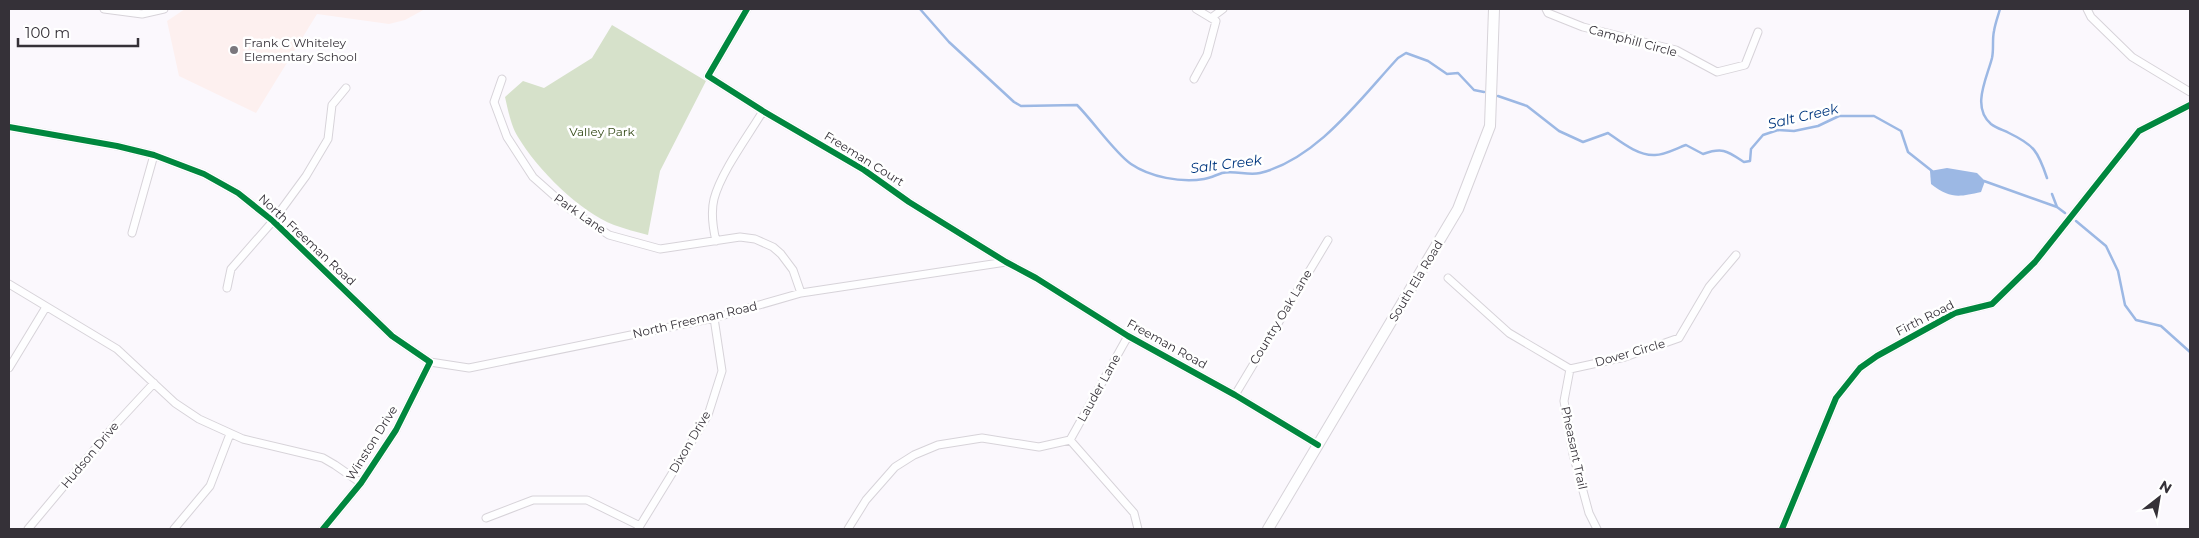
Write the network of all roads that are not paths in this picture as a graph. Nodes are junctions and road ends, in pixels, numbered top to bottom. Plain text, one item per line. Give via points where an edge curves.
1 (104, 9) edge
2 (164, 9) edge
3 (748, 9) edge
4 (1196, 9) edge
5 (1222, 9) edge
6 (1494, 9) edge
7 (1546, 9) edge
8 (2087, 9) edge
9 (1210, 18) junction
10 (1758, 32) dead end
11 (502, 79) dead end
12 (1194, 79) dead end
13 (346, 88) dead end
14 (2190, 92) edge
15 (2190, 105) edge
16 (763, 111) junction
17 (9, 127) edge
18 (154, 154) junction
19 (273, 221) junction
20 (132, 233) dead end
21 (1328, 240) dead end
22 (716, 241) junction
23 (1736, 255) dead end
24 (1006, 262) junction
25 (1448, 278) dead end
26 (9, 284) edge
27 (227, 288) dead end
28 (801, 293) junction
29 (46, 307) junction
30 (714, 318) junction
31 (1128, 336) junction
32 (430, 362) junction
33 (9, 368) edge
34 (1570, 369) junction
35 (154, 383) junction
36 (1235, 395) junction
37 (230, 434) junction
38 (1070, 440) junction
39 (1318, 445) junction
40 (361, 483) junction
41 (486, 518) dead end
42 (639, 528) edge
43 (28, 529) edge
44 (174, 529) edge
45 (323, 529) edge
46 (848, 529) edge
47 (1138, 529) edge
48 (1268, 529) edge
49 (1596, 529) edge
50 (1782, 529) edge

1 - 2 street via 142,14
3 - 16 street, Freeman Court via 708,76
4 - 9 street
5 - 9 street
6 - 39 main road, South Ela Road via 1490,126 1458,209
7 - 10 street, Camphill Circle via 1548,13 1583,27 1676,50 1717,72 1746,65
8 - 14 street via 2091,17 2132,57
9 - 12 street via 1216,22 1207,55
11 - 22 street, Park Lane via 494,102 507,137 533,177 568,208 609,235 660,249
13 - 19 street via 332,105 328,139
15 - 50 street, Firth Road via 2139,131 2035,262 1992,304 1954,313 1860,368 1836,398
16 - 22 street via 718,186 713,201
16 - 24 street, Freeman Court via 864,170
17 - 18 street, North Freeman Road
18 - 19 street, North Freeman Road via 204,174 238,193
18 - 20 street
19 - 27 street via 231,269
19 - 32 street, North Freeman Road via 392,336
21 - 36 street, Country Oak Lane
22 - 28 street, Park Lane via 740,237 773,247 793,270
23 - 34 street, Dover Circle via 1709,287 1680,338 1625,357
24 - 28 street, North Freeman Road
24 - 31 street, Freeman Road
25 - 34 street via 1509,333
26 - 29 street
28 - 30 street, North Freeman Road
29 - 33 street
29 - 35 street via 117,349
30 - 32 street, North Freeman Road via 469,368
30 - 42 street, Dixon Drive via 722,371 708,415
31 - 36 street, Freeman Road
31 - 38 street, Lauder Lane
32 - 40 street, Winston Drive via 396,430
34 - 49 street, Pheasant Trail via 1564,401 1573,454
35 - 37 street via 188,412
35 - 43 street, Hudson Drive
36 - 39 street, Freeman Road
37 - 40 street via 323,458
37 - 44 street via 210,486
38 - 46 street via 1039,447 982,438 938,446 914,455 895,467 871,493
38 - 47 street via 1134,513
39 - 48 main road, South Ela Road
40 - 45 street, Winston Drive
41 - 42 street via 533,500 587,500

